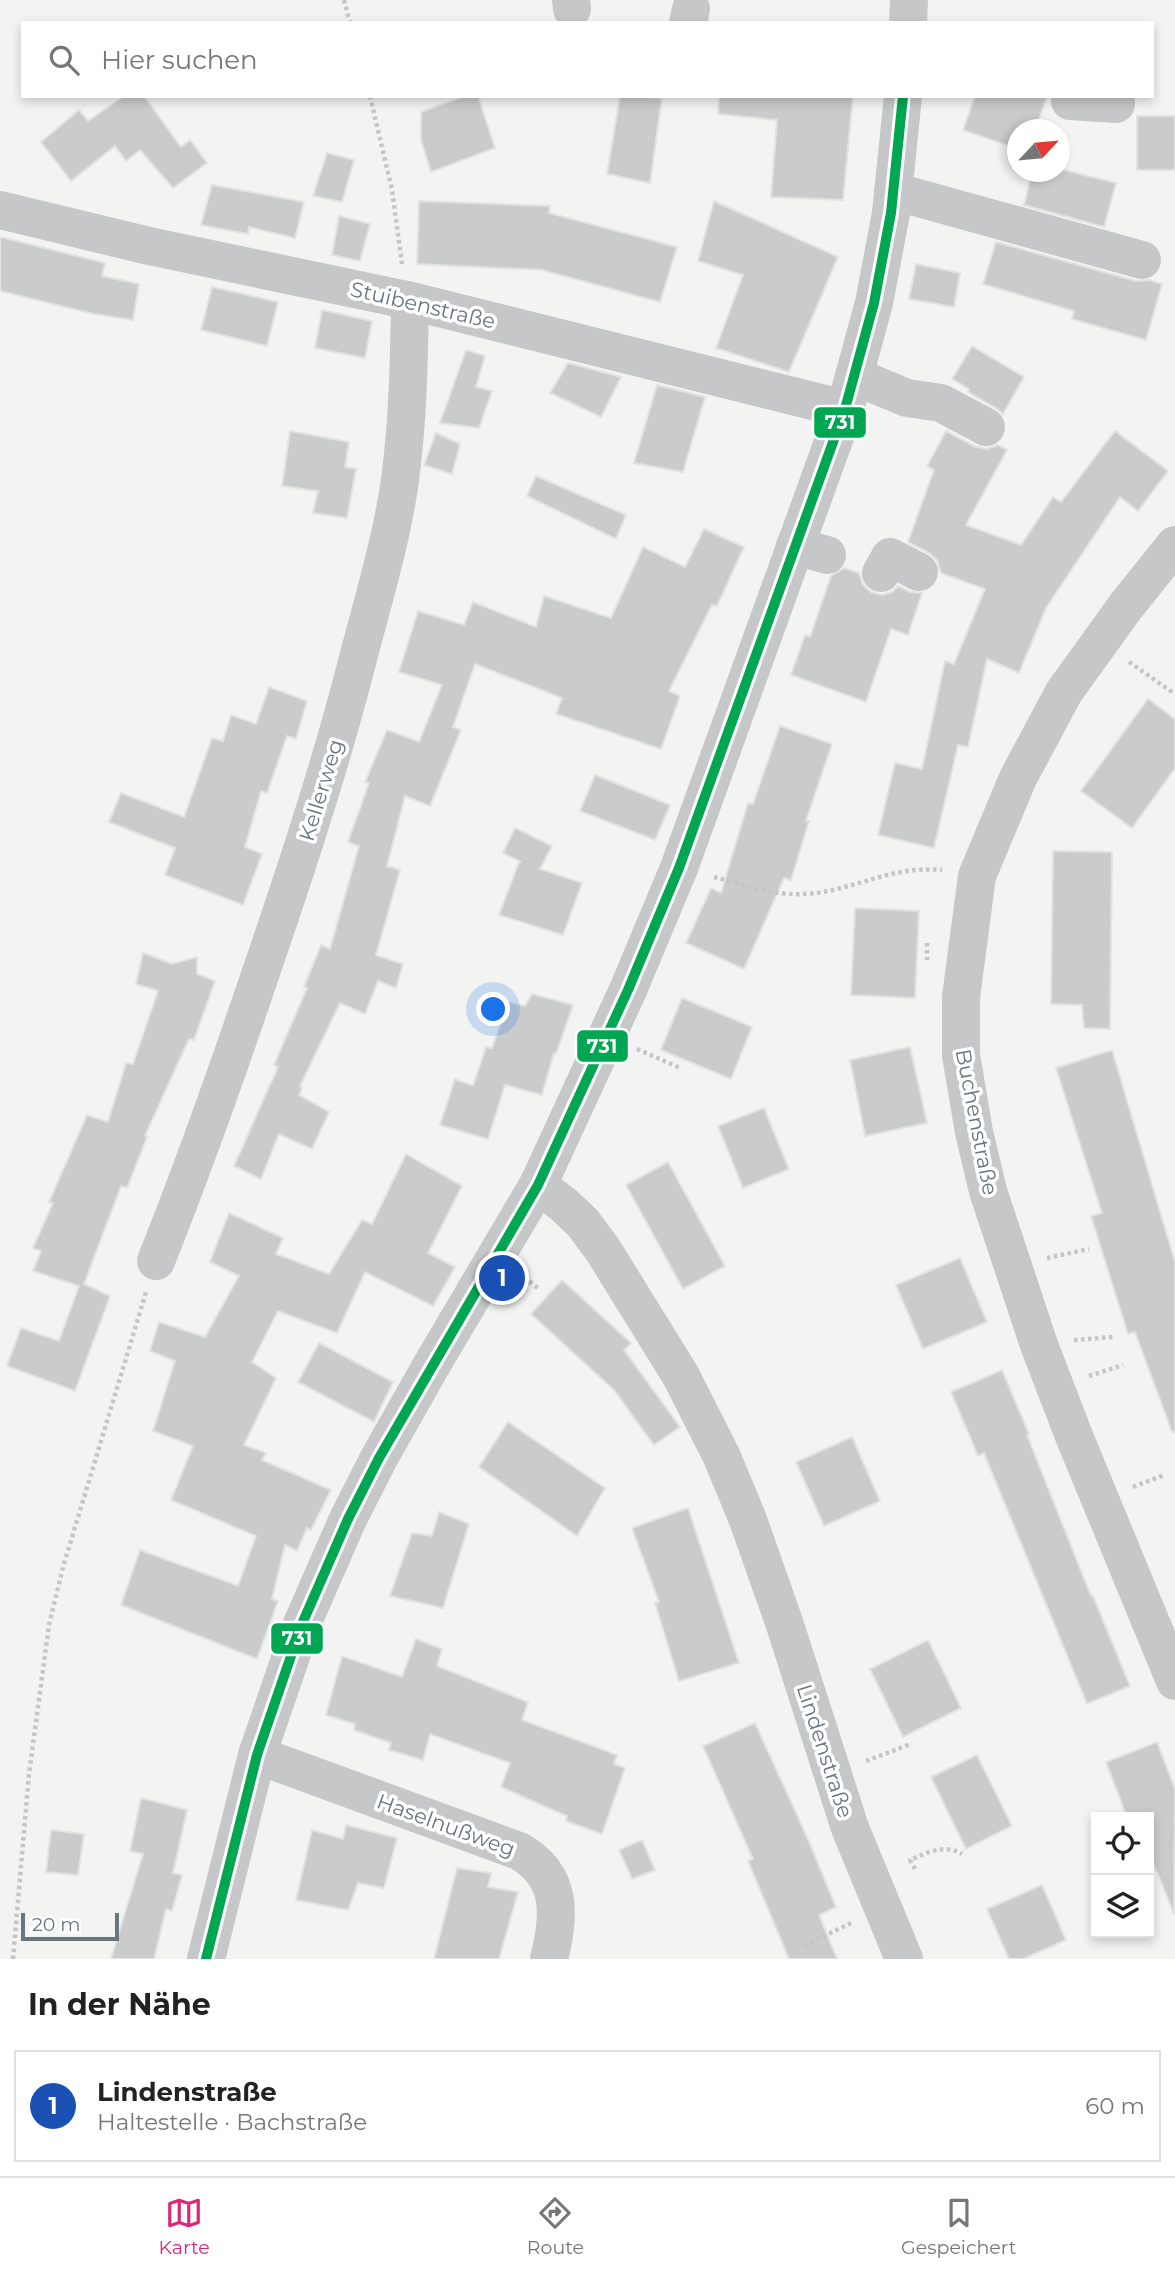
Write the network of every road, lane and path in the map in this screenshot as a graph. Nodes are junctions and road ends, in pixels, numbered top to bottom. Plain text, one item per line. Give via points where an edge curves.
1 (344, 0) edge
2 (909, 0) edge
3 (349, 21) edge
4 (908, 21) edge
5 (371, 98) edge
6 (903, 98) edge
7 (1070, 98) edge
8 (1116, 104) dead end
9 (894, 184) junction
10 (0, 210) edge
11 (1109, 234) dead end
12 (1142, 260) dead end
13 (409, 300) junction
14 (849, 393) junction
15 (986, 427) dead end
16 (1175, 545) edge
17 (919, 572) dead end
18 (881, 573) dead end
19 (1100, 642) junction
20 (1175, 694) edge
21 (977, 876) junction
22 (735, 881) dead end
23 (607, 1036) junction
24 (680, 1068) dead end
25 (538, 1185) junction
26 (1089, 1249) dead end
27 (156, 1261) joint
28 (1012, 1266) junction
29 (1175, 1681) edge
30 (911, 1744) dead end
31 (257, 1755) junction
32 (832, 1774) junction
33 (961, 1854) dead end
34 (915, 1869) dead end
35 (883, 1908) junction
36 (804, 1946) dead end
37 (13, 1959) edge
38 (206, 1959) edge
39 (549, 1959) edge
40 (904, 1959) edge

1 - 3 path
2 - 4 street
5 - 13 path via 393,190
6 - 9 street
7 - 8 street
9 - 11 street
9 - 12 street
9 - 14 street via 874,303
10 - 13 street, Stuibenstraße
13 - 14 street, Stuibenstraße
13 - 27 street, Kellerweg via 407,423 400,483 344,713 306,840 210,1073
14 - 15 street, Stuibenstraße via 941,403
14 - 23 street via 811,551 775,596 679,868
16 - 19 street, Buchenstraße
17 - 18 street via 890,557
19 - 20 path
19 - 21 street, Buchenstraße via 1064,692 1030,755
21 - 22 path via 911,870 806,894 785,894
21 - 28 street, Buchenstraße via 961,997 961,1055 986,1182
23 - 24 path
23 - 25 street
25 - 31 street via 430,1366 348,1519 302,1623
25 - 32 street, Lindenstraße via 583,1223 603,1250 681,1376 722,1457 779,1609
26 - 28 path
27 - 37 path via 49,1625 29,1774
28 - 29 street, Buchenstraße via 1074,1436
30 - 32 path
31 - 38 street
31 - 39 street, Haselnußweg via 536,1860 549,1879 555,1900 557,1928
32 - 35 street, Lindenstraße
33 - 34 path via 938,1848 909,1860
35 - 36 path
35 - 40 street, Lindenstraße

